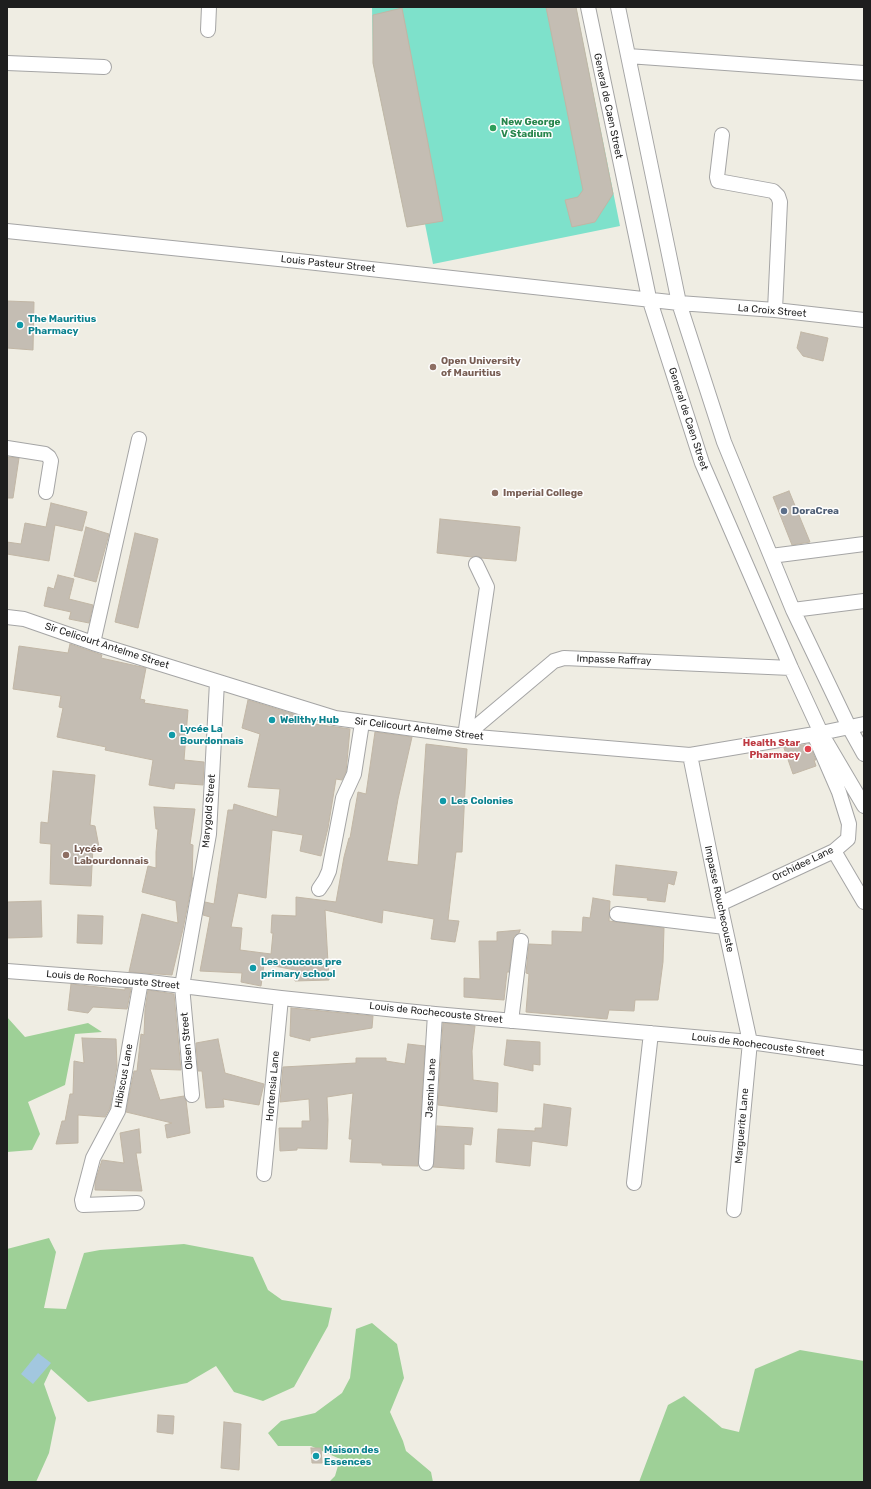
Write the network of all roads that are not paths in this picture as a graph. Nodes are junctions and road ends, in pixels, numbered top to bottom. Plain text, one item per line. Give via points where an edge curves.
1 (210, 7) edge
2 (588, 7) edge
3 (618, 7) edge
4 (208, 30) dead end
5 (628, 56) junction
6 (7, 63) edge
7 (104, 67) dead end
8 (864, 73) edge
9 (722, 135) dead end
10 (7, 231) edge
11 (649, 298) junction
12 (679, 303) junction
13 (775, 310) junction
14 (864, 320) edge
15 (139, 439) dead end
16 (7, 448) edge
17 (46, 492) dead end
18 (864, 544) edge
19 (771, 556) junction
20 (476, 564) dead end
21 (864, 601) edge
22 (793, 610) junction
23 (7, 617) edge
24 (94, 643) junction
25 (791, 668) junction
26 (217, 682) junction
27 (362, 723) junction
28 (864, 724) edge
29 (849, 727) junction
30 (817, 733) junction
31 (465, 736) junction
32 (864, 754) edge
33 (690, 755) junction
34 (864, 806) edge
35 (834, 851) junction
36 (319, 889) dead end
37 (864, 902) edge
38 (720, 904) junction
39 (618, 914) dead end
40 (725, 927) junction
41 (520, 941) dead end
42 (7, 971) edge
43 (141, 981) junction
44 (182, 986) junction
45 (281, 998) junction
46 (435, 1014) junction
47 (511, 1021) junction
48 (651, 1033) junction
49 (750, 1042) junction
50 (864, 1058) edge
51 (192, 1095) dead end
52 (426, 1163) dead end
53 (264, 1174) dead end
54 (634, 1183) dead end
55 (137, 1203) dead end
56 (734, 1210) dead end

1 - 4 street
2 - 11 street, General de Caen Street
3 - 5 street
5 - 8 street
5 - 12 street
6 - 7 street
9 - 13 street via 718,181 773,191 780,202
10 - 11 street, Louis Pasteur Street
11 - 12 street, Louis Pasteur Street
11 - 25 street, General de Caen Street via 702,463
12 - 13 street, La Croix Street
12 - 19 street via 724,442
13 - 14 street, La Croix Street
15 - 24 street
16 - 17 street via 45,454 49,457 51,461
18 - 19 street
19 - 22 street
20 - 31 street via 487,588
21 - 22 street
22 - 29 street
23 - 24 street, Sir Celicourt Antelme Street via 24,619
24 - 26 street, Sir Celicourt Antelme Street
25 - 30 street, General de Caen Street
25 - 31 street, Impasse Raffray via 564,658 554,661
26 - 27 street, Sir Celicourt Antelme Street via 335,718
26 - 44 street, Marygold Street via 209,834
27 - 31 street, Sir Celicourt Antelme Street
27 - 36 street via 354,774 343,798 329,871
28 - 29 street, Sir Celicourt Antelme Street
29 - 30 street, Sir Celicourt Antelme Street
29 - 32 street
30 - 33 street, Sir Celicourt Antelme Street
30 - 34 street, General de Caen Street
30 - 35 street, Orchidee Lane via 849,824 848,839
31 - 33 street, Sir Celicourt Antelme Street
33 - 38 street, Impasse Rouchecouste
35 - 37 street
35 - 38 street, Orchidee Lane
38 - 40 street, Impasse Rouchecouste
39 - 40 street
40 - 49 street, Impasse Rouchecouste
41 - 47 street
42 - 43 street, Louis de Rochecouste Street
43 - 44 street, Louis de Rochecouste Street
43 - 55 street, Hibiscus Lane via 118,1111 93,1158 82,1200 83,1205
44 - 45 street, Louis de Rochecouste Street
44 - 51 street, Olsen Street
45 - 46 street, Louis de Rochecouste Street
45 - 53 street, Hortensia Lane
46 - 47 street, Louis de Rochecouste Street
46 - 52 street, Jasmin Lane
47 - 48 street, Louis de Rochecouste Street
48 - 49 street, Louis de Rochecouste Street
48 - 54 street
49 - 50 street, Louis de Rochecouste Street
49 - 56 street, Marguerite Lane

